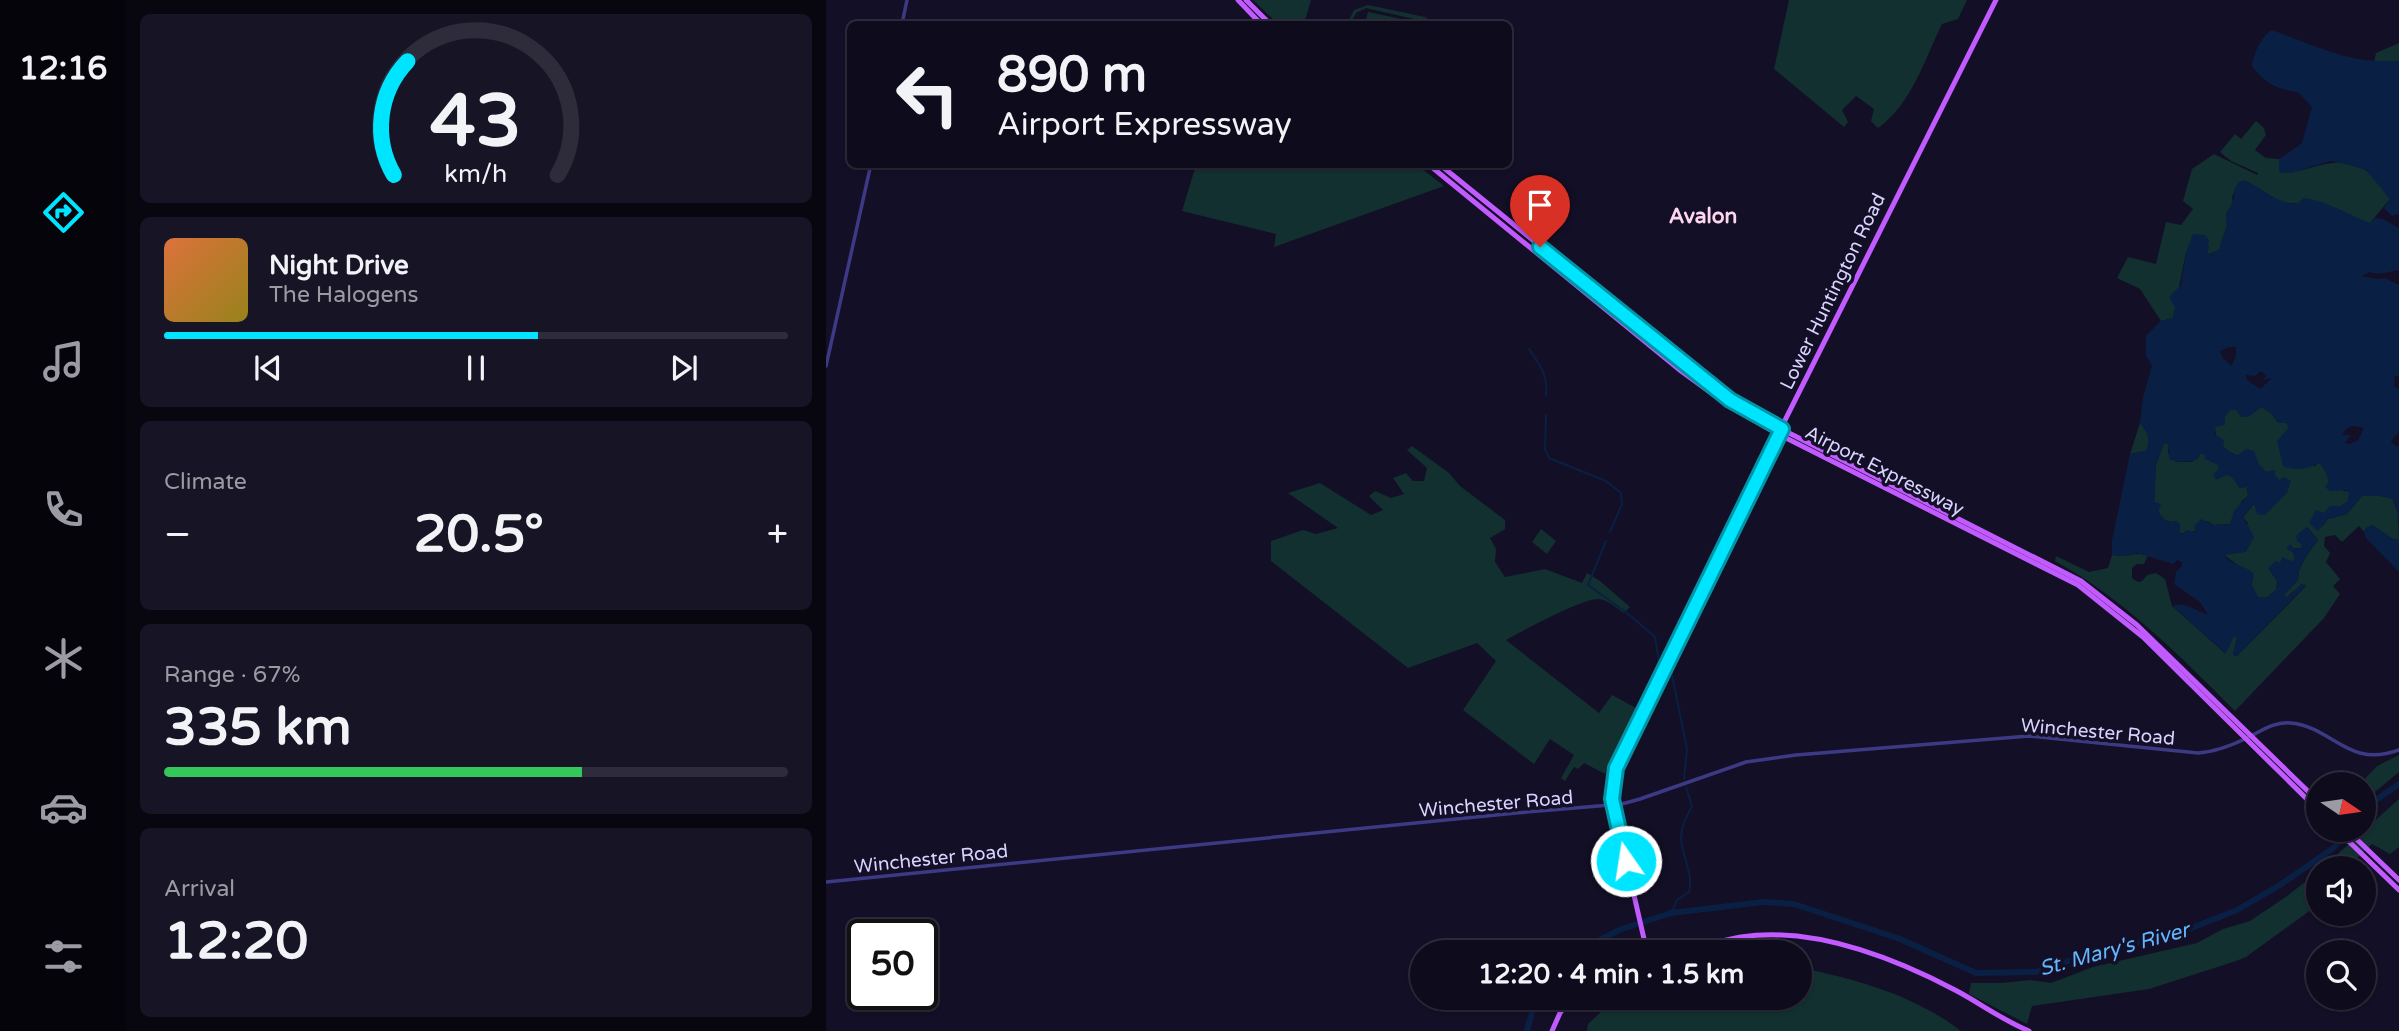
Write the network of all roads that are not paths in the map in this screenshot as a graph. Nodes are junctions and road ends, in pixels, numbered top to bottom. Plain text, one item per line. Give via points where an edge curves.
1 (907, 0) edge
2 (1238, 0) edge
3 (1246, 0) edge
4 (1996, 0) edge
5 (903, 21) edge
6 (1258, 21) edge
7 (1267, 21) edge
8 (870, 168) edge
9 (1433, 168) edge
10 (1444, 168) edge
11 (826, 366) edge
12 (1780, 431) junction
13 (2249, 737) junction
14 (2399, 750) edge
15 (2306, 790) edge
16 (2306, 797) edge
17 (1613, 805) junction
18 (2352, 842) edge
19 (2357, 842) edge
20 (2367, 854) junction
21 (2399, 880) edge
22 (826, 882) edge
23 (2399, 890) edge
24 (1644, 940) edge
25 (1727, 940) edge
26 (1562, 1010) edge
27 (1552, 1031) edge
28 (2029, 1031) edge

1 - 5 street
2 - 6 main road
3 - 7 main road
4 - 12 main road, Lower Huntington Road
8 - 11 street
9 - 12 main road, Airport Expressway via 1681,371 1729,406
10 - 12 main road, Airport Expressway via 1712,386
12 - 13 main road, Airport Expressway via 2081,581 2137,625
12 - 17 main road, Lower Huntington Road via 1619,758
13 - 14 street, Winchester Road via 2287,722 2359,753
13 - 15 main road, Airport Expressway
13 - 16 main road, Airport Expressway
13 - 17 street, Winchester Road via 2198,753 2029,736 1769,757
17 - 22 street, Winchester Road
17 - 24 main road, Lower Huntington Road
18 - 20 main road
19 - 20 main road
20 - 21 main road
20 - 23 main road
25 - 28 main road via 1800,937 1876,956 1930,978
26 - 27 main road

